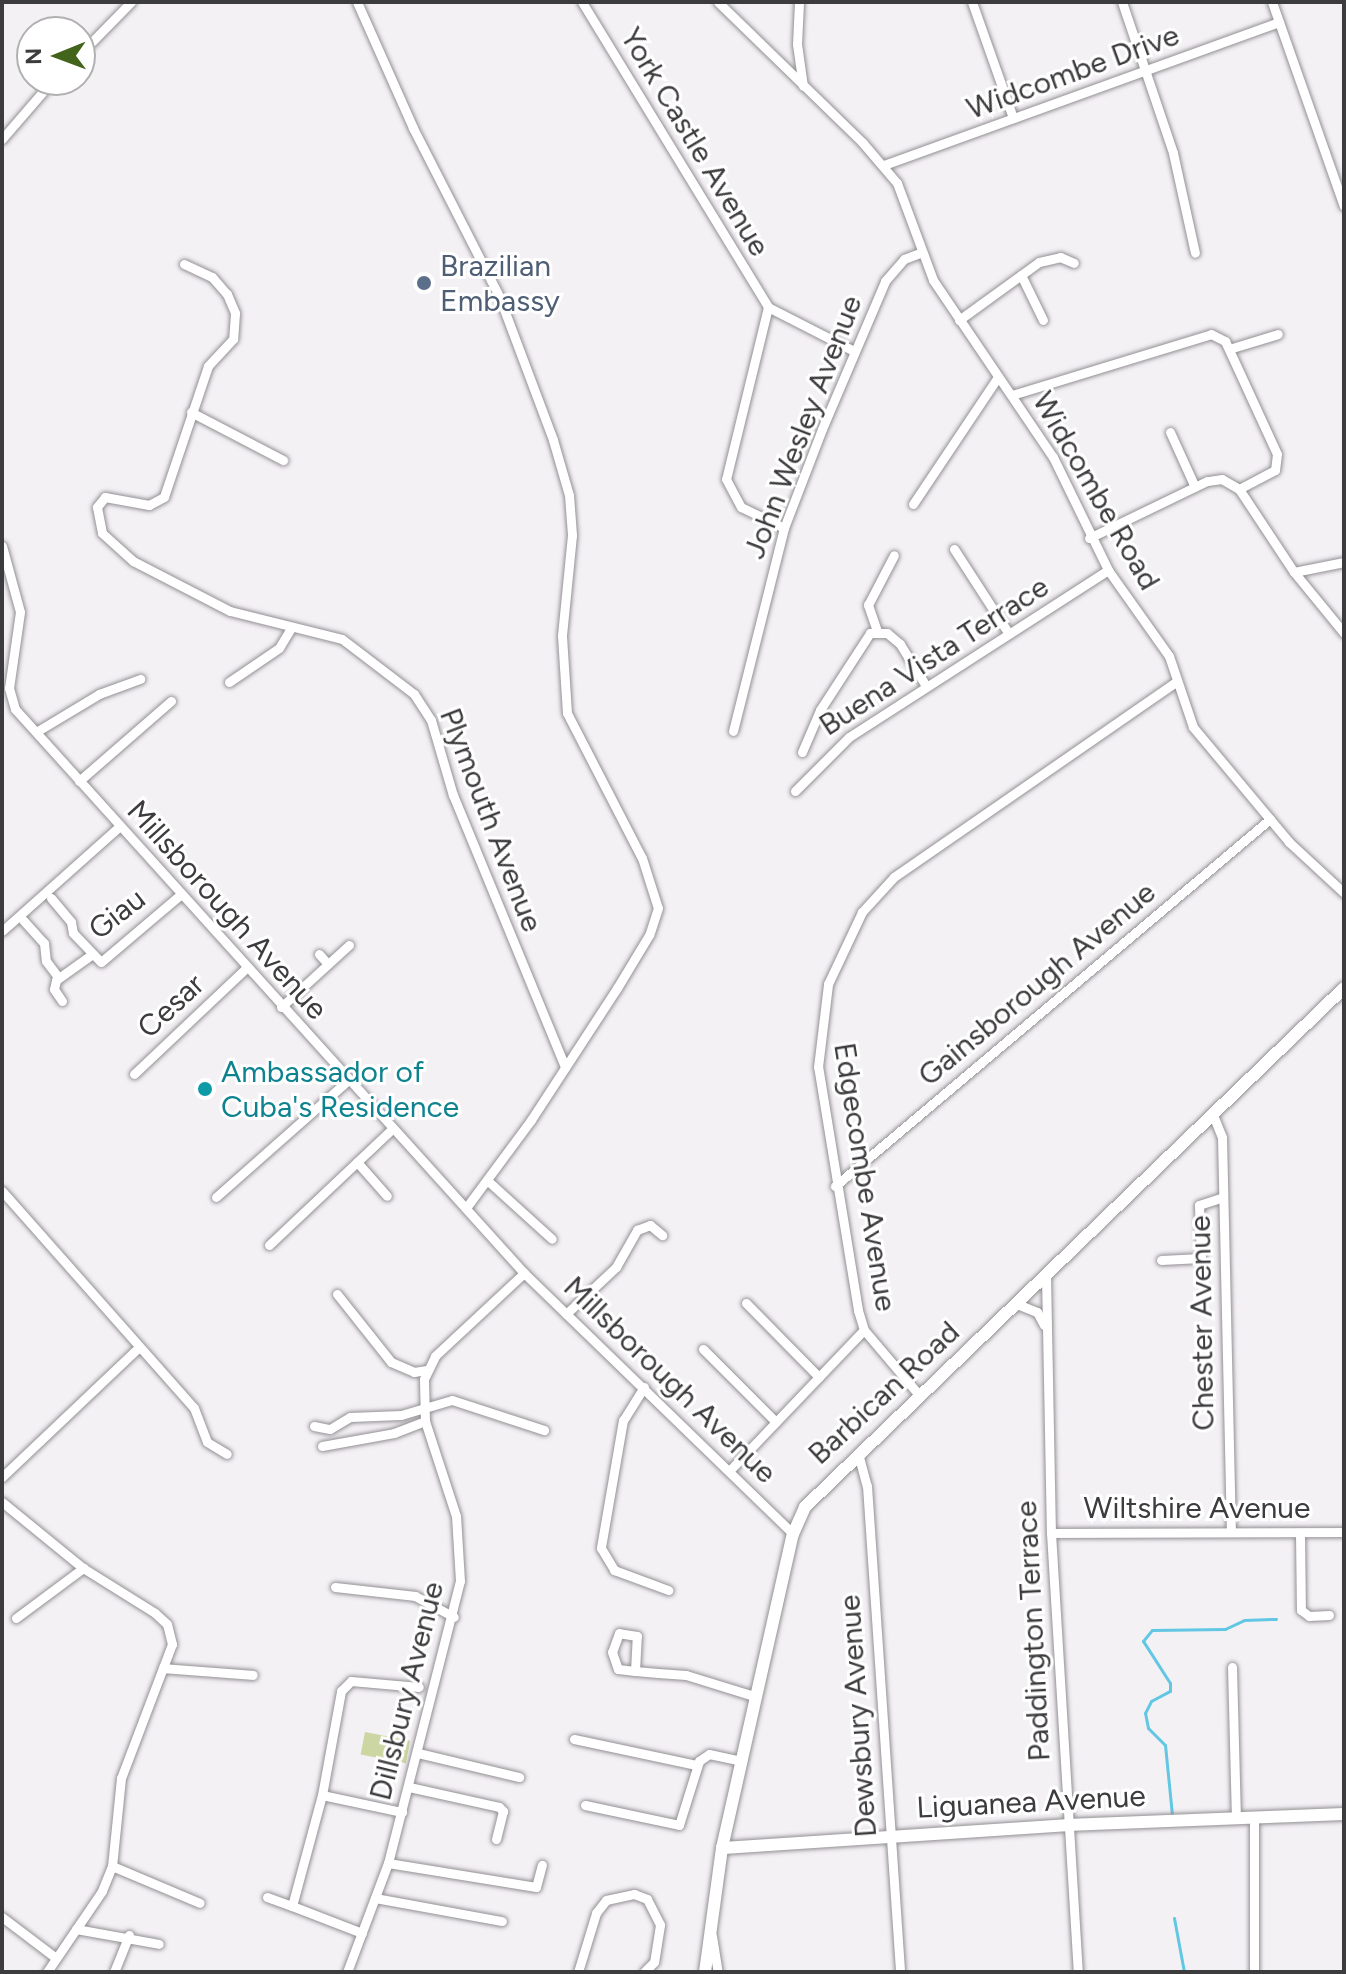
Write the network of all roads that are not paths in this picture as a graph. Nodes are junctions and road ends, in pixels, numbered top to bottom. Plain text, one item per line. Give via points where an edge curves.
1 (131, 2) edge
2 (357, 2) edge
3 (582, 2) edge
4 (718, 2) edge
5 (799, 2) edge
6 (972, 2) edge
7 (1122, 2) edge
8 (1272, 2) edge
9 (1279, 22) junction
10 (96, 38) edge
11 (1146, 71) junction
12 (803, 88) junction
13 (39, 96) edge
14 (1013, 118) junction
15 (2, 139) edge
16 (884, 165) junction
17 (1339, 184) edge
18 (1344, 206) edge
19 (922, 252) junction
20 (1195, 253) dead end
21 (1074, 263) dead end
22 (184, 264) dead end
23 (1021, 275) junction
24 (768, 307) junction
25 (959, 320) junction
26 (1043, 320) dead end
27 (1278, 334) dead end
28 (1229, 349) junction
29 (854, 351) junction
30 (998, 377) junction
31 (1012, 395) junction
32 (191, 412) junction
33 (1170, 432) dead end
34 (283, 460) dead end
35 (1195, 487) junction
36 (1239, 489) junction
37 (913, 504) dead end
38 (784, 528) junction
39 (1089, 538) junction
40 (2, 546) edge
41 (954, 549) dead end
42 (894, 555) dead end
43 (1344, 562) edge
44 (1108, 570) junction
45 (1294, 572) junction
46 (291, 628) junction
47 (877, 631) junction
48 (1344, 633) edge
49 (1009, 634) junction
50 (140, 679) dead end
51 (229, 682) dead end
52 (1176, 682) junction
53 (926, 686) junction
54 (171, 701) dead end
55 (733, 731) dead end
56 (36, 732) junction
57 (802, 752) dead end
58 (79, 781) junction
59 (795, 791) dead end
60 (1270, 819) junction
61 (120, 826) junction
62 (1344, 893) edge
63 (177, 897) junction
64 (51, 898) dead end
65 (23, 920) dead end
66 (2, 931) edge
67 (349, 945) dead end
68 (319, 954) dead end
69 (91, 955) junction
70 (328, 964) junction
71 (243, 970) junction
72 (59, 978) junction
73 (1344, 988) edge
74 (62, 1001) dead end
75 (281, 1007) junction
76 (565, 1067) junction
77 (134, 1074) dead end
78 (347, 1081) junction
79 (1213, 1115) junction
80 (392, 1129) junction
81 (357, 1162) junction
82 (488, 1181) junction
83 (835, 1186) junction
84 (2, 1191) edge
85 (387, 1196) dead end
86 (216, 1197) dead end
87 (1223, 1197) junction
88 (466, 1208) junction
89 (662, 1235) dead end
90 (552, 1239) dead end
91 (269, 1245) dead end
92 (1161, 1260) dead end
93 (524, 1273) junction
94 (1046, 1275) junction
95 (337, 1294) dead end
96 (746, 1303) dead end
97 (1017, 1304) junction
98 (566, 1314) junction
99 (1046, 1328) junction
100 (864, 1330) junction
101 (139, 1347) junction
102 (703, 1349) dead end
103 (427, 1370) junction
104 (819, 1377) junction
105 (644, 1387) junction
106 (920, 1396) junction
107 (423, 1408) junction
108 (425, 1421) junction
109 (776, 1422) junction
110 (314, 1426) dead end
111 (544, 1430) dead end
112 (322, 1446) dead end
113 (227, 1454) dead end
114 (859, 1457) junction
115 (731, 1469) junction
116 (2, 1477) edge
117 (2, 1502) edge
118 (1231, 1532) junction
119 (1344, 1532) edge
120 (1051, 1533) junction
121 (1300, 1533) junction
122 (793, 1534) junction
123 (83, 1568) junction
124 (335, 1587) dead end
125 (668, 1590) dead end
126 (1329, 1615) dead end
127 (454, 1617) junction
128 (16, 1618) dead end
129 (1232, 1667) dead end
130 (163, 1668) junction
131 (635, 1671) dead end
132 (253, 1675) dead end
133 (419, 1687) dead end
134 (757, 1697) junction
135 (574, 1739) dead end
136 (418, 1753) junction
137 (742, 1761) junction
138 (696, 1765) junction
139 (519, 1777) dead end
140 (409, 1787) junction
141 (322, 1795) junction
142 (585, 1805) dead end
143 (402, 1812) junction
144 (1344, 1814) edge
145 (1254, 1816) junction
146 (1236, 1817) junction
147 (1067, 1825) junction
148 (892, 1836) junction
149 (496, 1839) dead end
150 (722, 1848) junction
151 (388, 1863) junction
152 (542, 1865) dead end
153 (112, 1866) junction
154 (267, 1897) dead end
155 (375, 1898) junction
156 (200, 1903) dead end
157 (292, 1906) junction
158 (2, 1917) edge
159 (502, 1921) dead end
160 (76, 1929) junction
161 (362, 1933) junction
162 (129, 1935) junction
163 (711, 1935) junction
164 (159, 1944) dead end
165 (56, 1958) junction
166 (47, 1972) edge
167 (114, 1972) edge
168 (347, 1972) edge
169 (578, 1972) edge
170 (644, 1972) edge
171 (705, 1972) edge
172 (718, 1972) edge
173 (900, 1972) edge
174 (1078, 1972) edge
175 (1254, 1972) edge

1 - 10 street
2 - 76 street via 413,128 499,296 553,440 569,495 572,535 562,636 567,713 656,888 658,908 649,935
3 - 24 street, York Castle Avenue
4 - 12 street, Widcombe Road
5 - 12 street
6 - 14 street
7 - 11 street
8 - 9 street
9 - 11 street, Widcombe Drive
9 - 17 street
11 - 14 street, Widcombe Drive
11 - 20 street via 1173,153
12 - 16 street, Widcombe Road
13 - 15 street
14 - 16 street, Widcombe Drive
16 - 19 street, Widcombe Road via 897,183
17 - 18 street
19 - 25 street, Widcombe Road
19 - 29 street, John Wesley Avenue via 904,259 885,281
21 - 23 street via 1052,257
22 - 32 street, Plymouth Avenue via 219,284 235,313 233,339 208,366
23 - 25 street
23 - 26 street
24 - 29 street
24 - 38 street via 726,479 741,507
25 - 30 street, Widcombe Road
27 - 28 street
28 - 31 street via 1211,334
28 - 36 street via 1278,459 1271,474
29 - 38 street, John Wesley Avenue
30 - 31 street, Widcombe Road
30 - 37 street
31 - 39 street, Widcombe Road via 1053,457
32 - 34 street
32 - 46 street, Plymouth Avenue via 164,497 149,505 105,497 97,507 102,533 133,561 230,611
33 - 35 street
35 - 36 street via 1222,479
35 - 39 street
36 - 45 street
38 - 55 street, John Wesley Avenue
39 - 44 street, Widcombe Road
40 - 56 street, Millsborough Avenue via 20,612 10,700
41 - 49 street
42 - 47 street via 868,605
43 - 45 street
44 - 49 street, Buena Vista Terrace
44 - 52 street, Widcombe Road via 1169,656
45 - 48 street
46 - 51 street via 279,648
46 - 76 street, Plymouth Avenue via 342,639 397,678 424,707 484,873
47 - 53 street via 900,644
47 - 57 street via 847,667
49 - 53 street, Buena Vista Terrace
50 - 56 street via 99,694
52 - 60 street, Widcombe Road via 1193,727
52 - 83 street, Edgecombe Avenue via 946,837 894,877 862,912 828,984 818,1039
53 - 59 street, Buena Vista Terrace via 834,748
54 - 58 street
56 - 58 street, Millsborough Avenue
58 - 61 street, Millsborough Avenue
60 - 62 street, Widcombe Road
60 - 83 street, Gainsborough Avenue
61 - 63 street, Millsborough Avenue
61 - 66 street
63 - 69 street, Giau via 105,960 98,962
63 - 71 street, Millsborough Avenue
64 - 69 street, Giau
65 - 72 street, Giau via 44,943 46,961
67 - 70 street via 334,952
68 - 70 street
69 - 72 street, Giau
70 - 75 street
71 - 75 street, Millsborough Avenue
71 - 77 street, Cesar
72 - 74 street, Giau via 54,989
73 - 79 main road, Barbican Road
75 - 78 street, Millsborough Avenue
76 - 82 street
78 - 80 street, Millsborough Avenue
78 - 86 street
79 - 87 street, Chester Avenue via 1222,1137
79 - 94 main road, Barbican Road
80 - 81 street
80 - 88 street, Millsborough Avenue
81 - 85 street
81 - 91 street
82 - 88 street
82 - 90 street
83 - 100 street, Edgecombe Avenue
84 - 101 street
87 - 92 street via 1199,1205 1201,1258
87 - 118 street, Chester Avenue
88 - 93 street, Millsborough Avenue
89 - 98 street via 650,1225 637,1230 616,1267
93 - 98 street, Millsborough Avenue
93 - 103 street via 471,1318
94 - 97 main road, Barbican Road
94 - 99 street, Paddington Terrace
95 - 103 street via 391,1362 414,1372
96 - 104 street
97 - 99 street via 1037,1312
97 - 106 main road, Barbican Road
98 - 105 street, Millsborough Avenue
99 - 120 street, Paddington Terrace
100 - 104 street
100 - 106 street, Edgecombe Avenue
101 - 113 street via 194,1408 207,1442
101 - 116 street
102 - 109 street
103 - 107 street, Dillsbury Avenue
104 - 109 street
105 - 115 street, Millsborough Avenue
105 - 125 street via 623,1420 601,1548 614,1570
106 - 114 main road, Barbican Road
107 - 108 street, Dillsbury Avenue
107 - 110 street via 393,1417 350,1417 330,1429
107 - 111 street via 442,1401 472,1403
108 - 112 street via 394,1433
108 - 127 street, Dillsbury Avenue via 456,1516 460,1581
109 - 115 street
114 - 122 main road, Barbican Road via 813,1496
114 - 148 street, Dewsbury Avenue via 867,1486
115 - 122 street, Millsborough Avenue
117 - 123 street
118 - 120 street, Wiltshire Avenue
118 - 121 street, Wiltshire Avenue
119 - 121 street, Wiltshire Avenue
120 - 147 street, Paddington Terrace
121 - 126 street via 1301,1610 1309,1616
122 - 134 main road, Barbican Road
123 - 128 street
123 - 130 street via 167,1624 172,1644
124 - 127 street via 415,1596
127 - 136 street, Dillsbury Avenue
129 - 146 street
130 - 132 street
130 - 153 street via 121,1778
131 - 134 street via 686,1675
133 - 141 street via 357,1681 343,1685
134 - 137 main road, Barbican Road
135 - 138 street
136 - 139 street
136 - 140 street, Dillsbury Avenue
137 - 138 street via 709,1754
137 - 150 main road, Barbican Road
138 - 142 street via 679,1825
140 - 143 street, Dillsbury Avenue
140 - 149 street via 499,1807 503,1811
141 - 143 street
141 - 157 street
143 - 151 street, Dillsbury Avenue
144 - 145 main road, Liguanea Avenue
145 - 146 main road, Liguanea Avenue
145 - 175 street
146 - 147 main road, Liguanea Avenue
147 - 148 main road, Liguanea Avenue
147 - 174 street, Paddington Terrace
148 - 150 main road, Liguanea Avenue
148 - 173 street, Dewsbury Avenue
150 - 163 main road, Barbican Road
151 - 152 street via 536,1887
151 - 155 street, Dillsbury Avenue
153 - 156 street
153 - 160 street
154 - 157 street
155 - 159 street
155 - 161 street, Dillsbury Avenue
157 - 161 street
158 - 165 street
160 - 162 street
160 - 165 street
161 - 168 street, Dillsbury Avenue
162 - 164 street
162 - 167 street
163 - 171 main road, Barbican Road
163 - 172 street
165 - 166 street
169 - 170 street via 596,1913 606,1900 634,1894 647,1899 660,1925 654,1962

